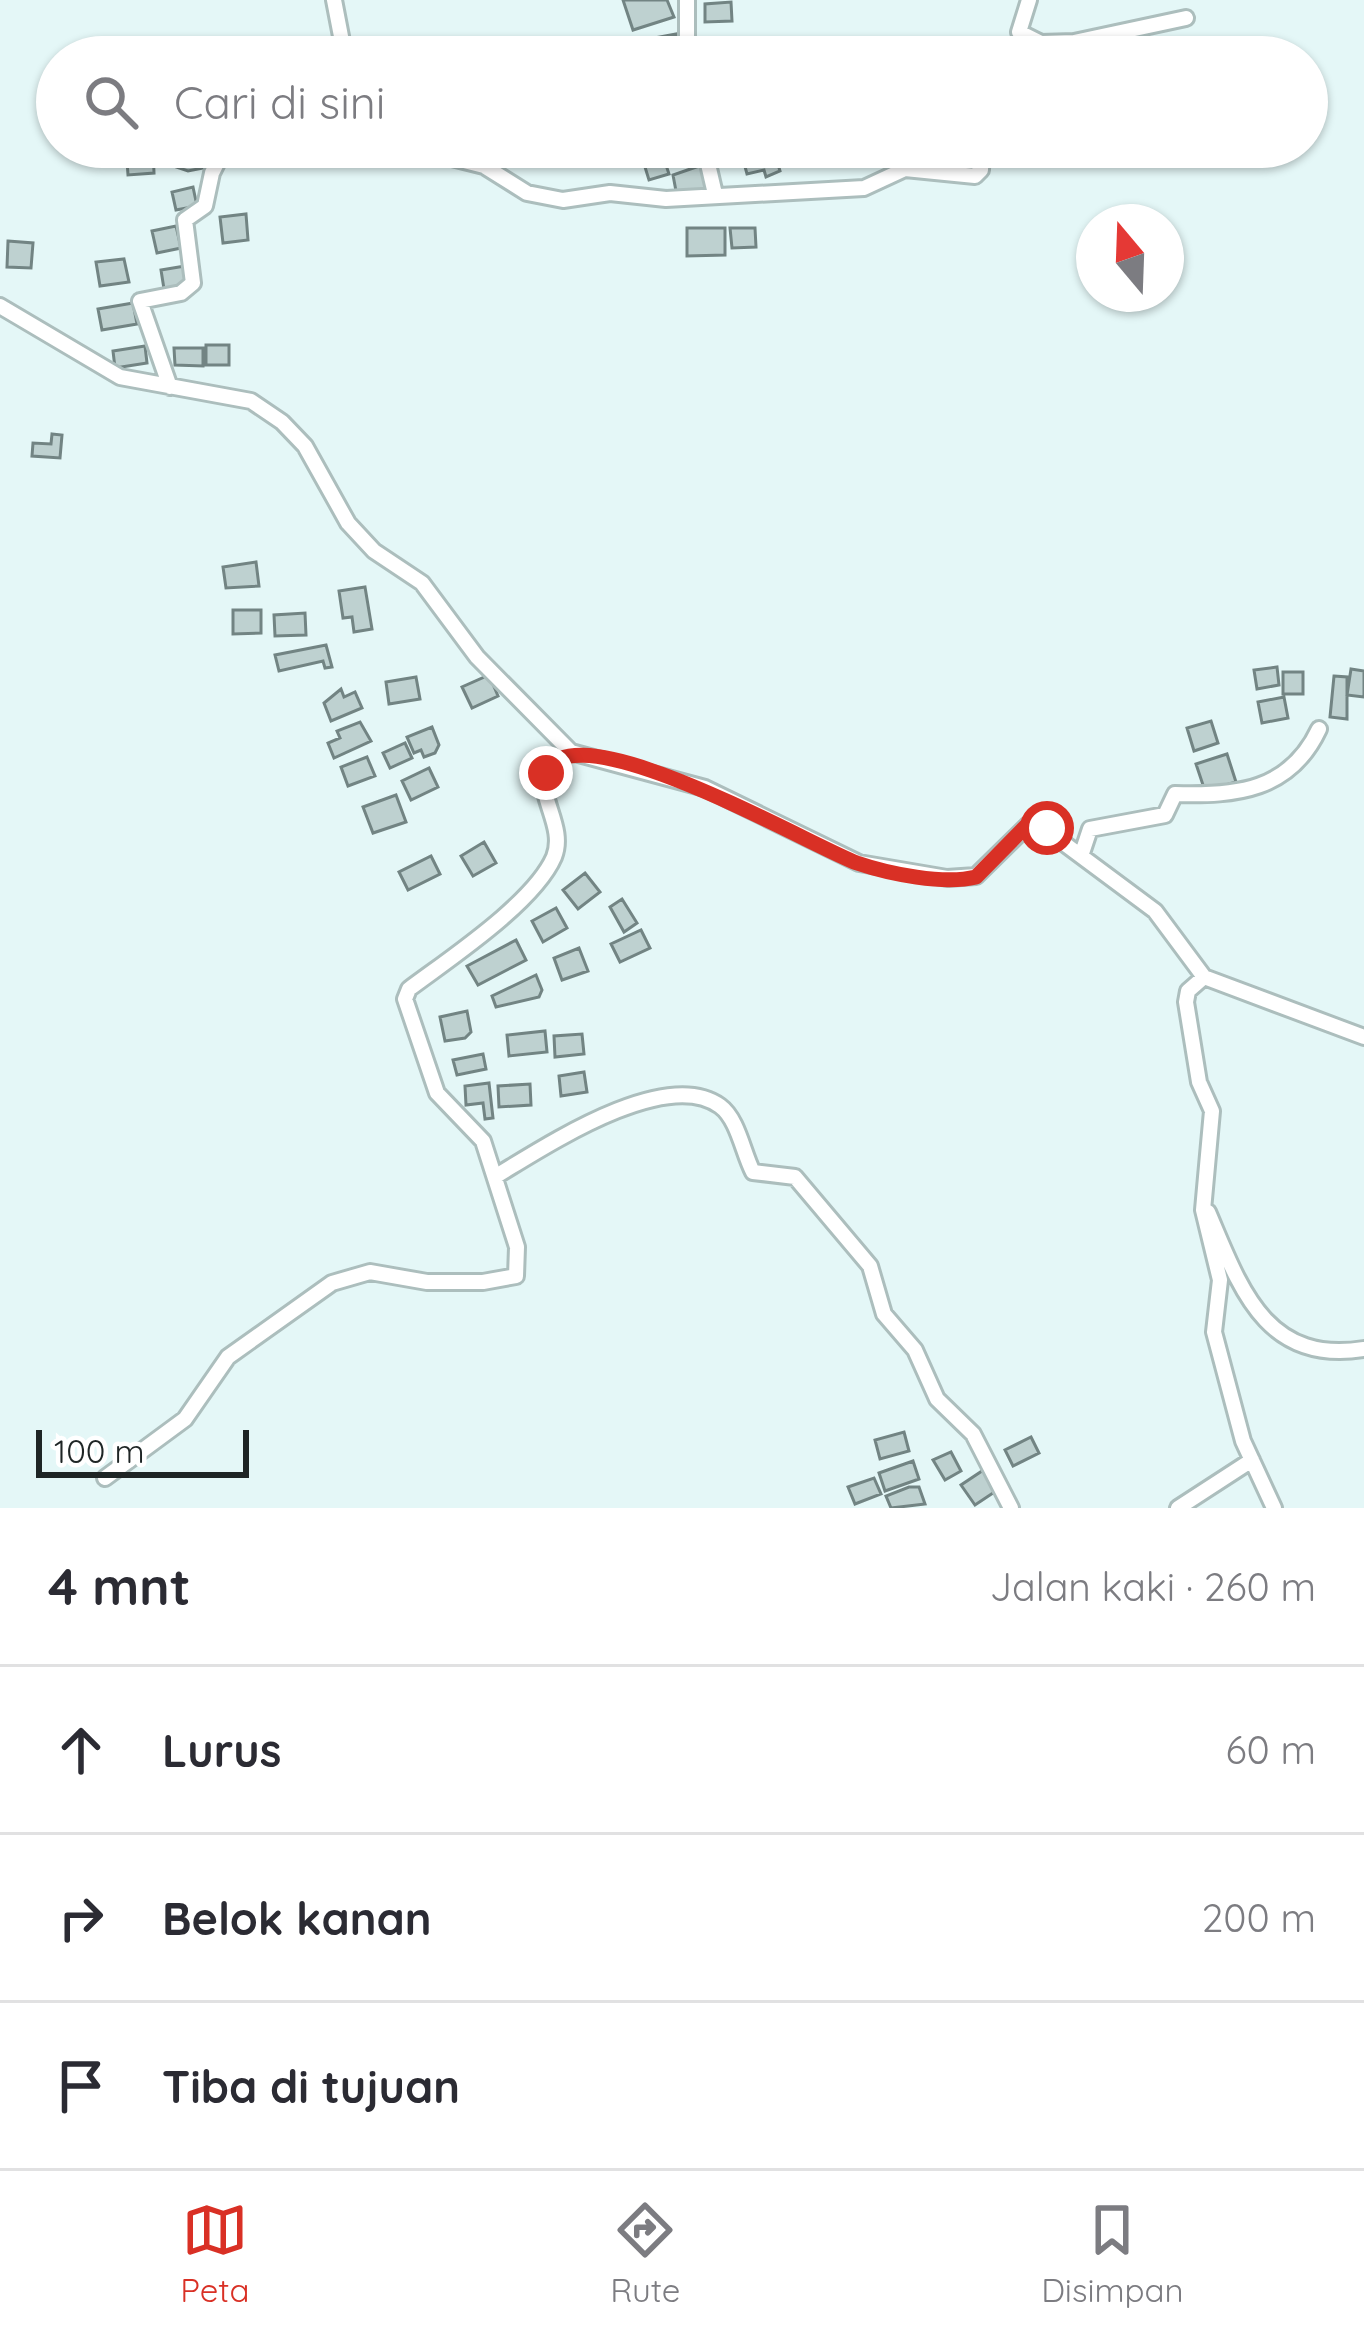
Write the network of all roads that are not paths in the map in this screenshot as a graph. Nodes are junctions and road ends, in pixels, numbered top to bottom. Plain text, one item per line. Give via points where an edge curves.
1 (334, 0) edge
2 (687, 0) edge
3 (1029, 0) edge
4 (1186, 18) dead end
5 (341, 36) edge
6 (687, 36) edge
7 (1024, 36) edge
8 (1102, 36) edge
9 (214, 168) edge
10 (486, 168) edge
11 (709, 168) edge
12 (981, 168) edge
13 (493, 170) joint
14 (715, 194) junction
15 (0, 306) edge
16 (170, 387) junction
17 (1319, 729) dead end
18 (572, 752) junction
19 (1082, 853) junction
20 (1204, 977) junction
21 (1364, 1037) edge
22 (496, 1176) junction
23 (1203, 1202) junction
24 (1364, 1349) edge
25 (1252, 1460) junction
26 (106, 1478) dead end
27 (1010, 1508) edge
28 (1178, 1508) edge
29 (1274, 1508) edge

1 - 5 street
2 - 6 street
3 - 7 street
4 - 8 street
9 - 16 street via 205,206 185,220 193,283 140,301
10 - 13 street
11 - 14 street
12 - 14 street via 974,176 905,169 863,188
13 - 14 street via 551,199
15 - 16 street via 106,370
16 - 18 street via 251,401 293,432 348,523 422,584 477,657
17 - 19 street via 1267,785 1231,795 1174,794 1165,814 1090,829
18 - 19 street via 688,782 873,867 968,879 984,873 1028,824
18 - 22 street via 546,773 558,838 547,870 481,936 406,993 426,1074 483,1142
19 - 20 street via 1155,911
20 - 21 street
20 - 23 street via 1186,1002 1212,1111
22 - 26 street via 517,1247 516,1276 427,1282 370,1272 332,1283 228,1357 185,1419
22 - 27 street via 590,1121 676,1097 716,1103 753,1172 795,1177 870,1266 884,1314 915,1350 937,1399 973,1434
23 - 24 street via 1242,1289 1267,1323 1311,1349
23 - 25 street via 1221,1286 1214,1332
25 - 28 street
25 - 29 street

